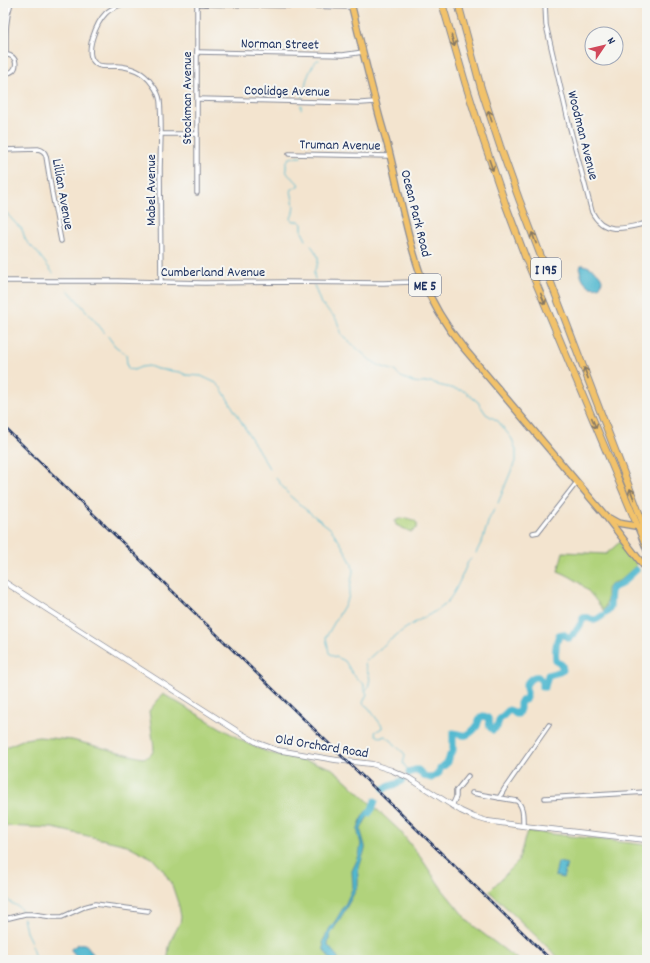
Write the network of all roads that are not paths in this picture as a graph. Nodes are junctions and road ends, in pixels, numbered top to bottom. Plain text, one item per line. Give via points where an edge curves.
1 (11, 3) edge
2 (125, 3) edge
3 (442, 3) edge
4 (458, 3) edge
5 (545, 3) edge
6 (197, 4) edge
7 (351, 5) edge
8 (197, 52) junction
9 (363, 52) junction
10 (4, 54) edge
11 (3, 73) edge
12 (198, 99) junction
13 (376, 102) junction
14 (161, 134) junction
15 (197, 134) junction
16 (3, 150) edge
17 (289, 154) dead end
18 (390, 156) junction
19 (197, 193) dead end
20 (647, 223) edge
21 (61, 241) dead end
22 (423, 280) junction
23 (3, 281) edge
24 (162, 282) junction
25 (577, 482) junction
26 (604, 514) junction
27 (626, 525) junction
28 (638, 527) junction
29 (647, 531) edge
30 (533, 533) dead end
31 (620, 535) junction
32 (647, 550) edge
33 (647, 570) edge
34 (3, 582) edge
35 (549, 725) dead end
36 (468, 776) dead end
37 (647, 792) edge
38 (472, 793) dead end
39 (499, 798) junction
40 (545, 798) dead end
41 (452, 806) junction
42 (523, 826) junction
43 (647, 840) edge
44 (148, 911) dead end
45 (3, 918) edge

1 - 10 street via 6,22
2 - 14 street via 110,10 99,22 92,39 92,59 99,65 136,70 149,79 159,96
3 -> 28 highway, I 195 via 504,203
29 -> 4 highway, I 195 via 514,186 481,88
5 - 20 street, Woodman Avenue via 546,25 592,212 601,223 614,229
6 - 7 street
6 - 8 street, Stockman Avenue
7 - 9 main road, Ocean Park Road / ME 5
8 - 9 street, Norman Street via 343,55
8 - 12 street, Stockman Avenue
9 - 13 main road, Ocean Park Road / ME 5
10 - 11 street via 13,57 16,66 11,72
12 - 13 street, Coolidge Avenue
12 - 15 street, Stockman Avenue
13 - 18 main road, Ocean Park Road / ME 5
14 - 15 street, Mabel Avenue
14 - 24 street, Mabel Avenue
15 - 19 street, Stockman Avenue
16 - 21 street, Lillian Avenue via 43,151
17 - 18 street, Truman Avenue
18 - 22 main road, Ocean Park Road / ME 5 via 411,244
22 - 24 street, Cumberland Avenue via 383,283
22 - 25 main road, Ocean Park Road / ME 5 via 438,312 455,337
23 - 24 street, Cumberland Avenue
25 - 26 main road, Ocean Park Road / ME 5
25 - 30 street via 538,532
26 - 27 main road, Ocean Park Road / ME 5
26 - 31 main road, Ocean Park Road / ME 5
27 - 28 main road, Ocean Park Road / ME 5
27 - 31 main road
28 - 29 main road, Ocean Park Road / ME 5
28 - 32 main road
31 - 33 main road, Ocean Park Road / ME 5
34 - 41 street, Old Orchard Road via 258,743 284,752 381,766 404,776
35 - 39 street
36 - 41 street via 456,791
37 - 40 street
38 - 39 street
39 - 42 street via 519,802
41 - 42 street, Old Orchard Road via 481,819
42 - 43 street, Old Orchard Road
44 - 45 street via 95,904 62,916 26,914

